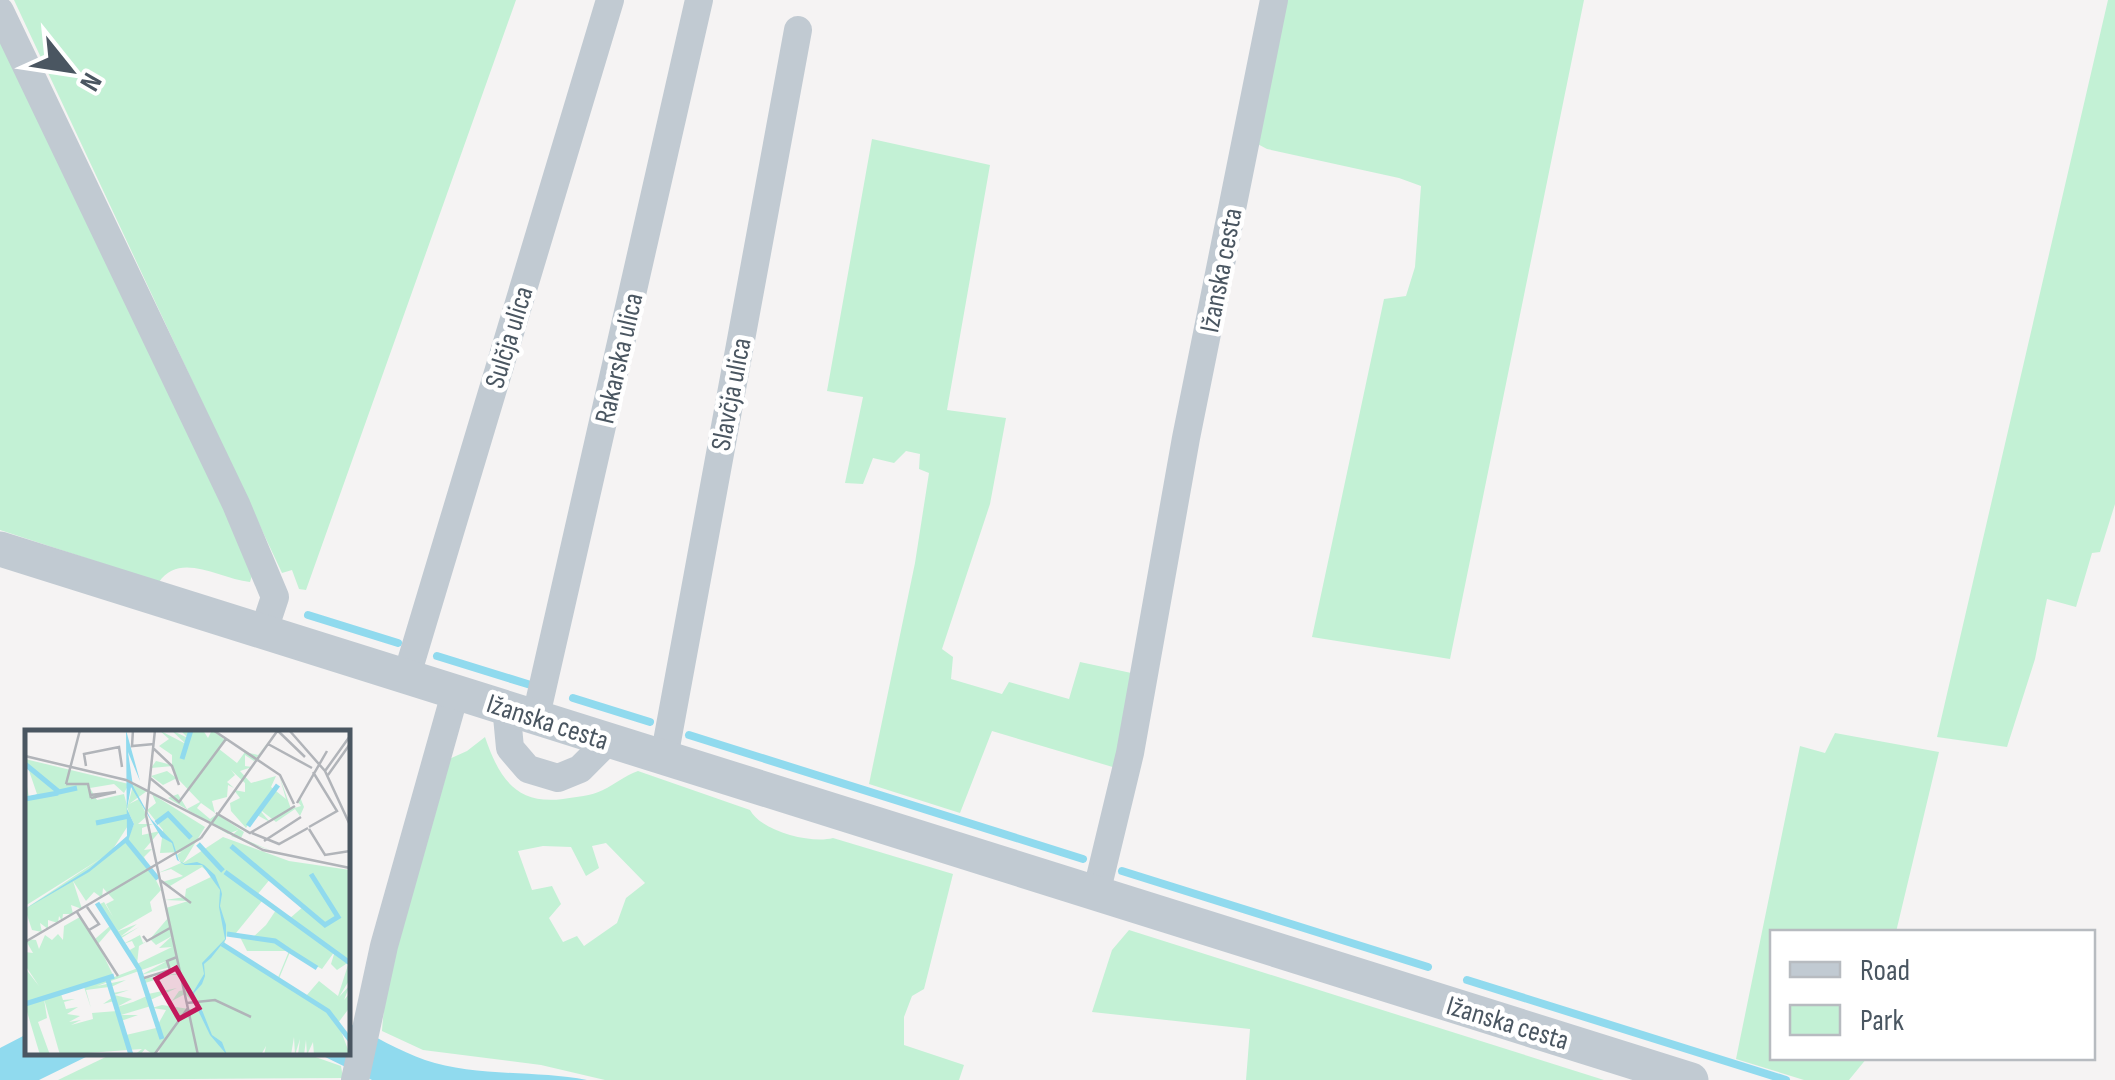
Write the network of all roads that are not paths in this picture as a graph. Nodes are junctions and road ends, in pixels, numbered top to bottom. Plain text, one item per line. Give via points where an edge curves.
1 (610, 0) edge
2 (699, 0) edge
3 (1274, 0) edge
4 (0, 11) edge
5 (798, 30) dead end
6 (0, 549) edge
7 (264, 630) junction
8 (407, 675) junction
9 (456, 690) junction
10 (521, 711) junction
11 (609, 740) junction
12 (664, 758) junction
13 (1096, 894) junction
14 (356, 1080) edge
15 (1691, 1080) edge

1 - 8 street, Sulčja ulica
2 - 10 street, Rakarska ulica
3 - 13 street, Ižanska cesta via 1130,753
4 - 7 street via 236,504 275,597
5 - 12 street, Slavčja ulica
6 - 7 street, Ižanska cesta
7 - 8 street, Ižanska cesta
8 - 9 street, Ižanska cesta
9 - 10 street, Ižanska cesta
9 - 14 street via 384,946
10 - 11 street, Ižanska cesta
10 - 11 street via 510,748 528,768 558,778 580,769
11 - 12 street, Ižanska cesta
12 - 13 street, Ižanska cesta
13 - 15 street, Ižanska cesta

